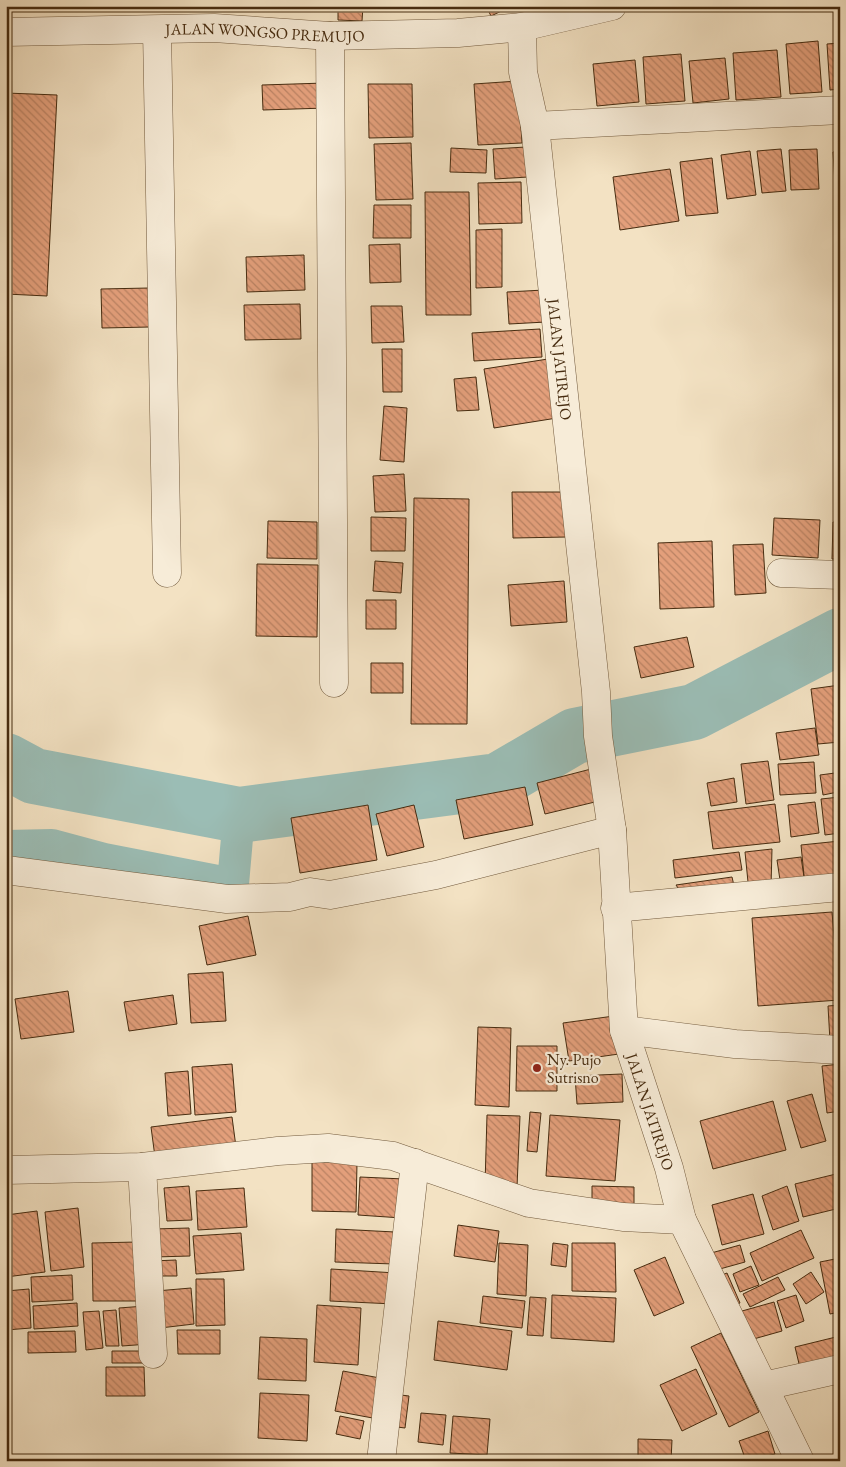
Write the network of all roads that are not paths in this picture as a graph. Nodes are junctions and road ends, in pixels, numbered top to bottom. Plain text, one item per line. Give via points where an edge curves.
1 (612, 6) edge
2 (215, 17) edge
3 (522, 26) junction
4 (157, 30) junction
5 (6, 32) edge
6 (330, 36) junction
7 (840, 110) edge
8 (535, 126) junction
9 (167, 573) dead end
10 (781, 573) dead end
11 (840, 575) edge
12 (334, 683) dead end
13 (612, 830) junction
14 (6, 870) edge
15 (840, 887) edge
16 (615, 908) junction
17 (624, 1030) junction
18 (840, 1050) edge
19 (416, 1163) junction
20 (142, 1167) junction
21 (6, 1170) edge
22 (682, 1220) junction
23 (153, 1354) dead end
24 (840, 1369) edge
25 (764, 1386) junction
26 (382, 1461) edge
27 (800, 1461) edge

1 - 3 street, JALAN WONGSO PREMUJO
2 - 4 street, JALAN WONGSO PREMUJO
2 - 6 street, JALAN WONGSO PREMUJO
3 - 6 street, JALAN WONGSO PREMUJO via 458,33
3 - 8 street, JALAN JATIREJO via 523,72
4 - 5 street, JALAN WONGSO PREMUJO
4 - 9 street
6 - 12 street
7 - 8 street
8 - 13 street, JALAN JATIREJO via 596,692 598,736
10 - 11 street
13 - 14 street via 436,875 330,895 310,892 290,897 227,899
13 - 16 street, JALAN JATIREJO
15 - 16 street
16 - 17 street, JALAN JATIREJO
17 - 18 street via 735,1044
17 - 22 street, JALAN JATIREJO via 669,1168
19 - 20 street via 393,1156 328,1148
19 - 22 street via 530,1203 623,1217
19 - 26 street
20 - 21 street
20 - 23 street
22 - 25 street, JALAN JATIREJO
24 - 25 street
25 - 27 street, JALAN JATIREJO

